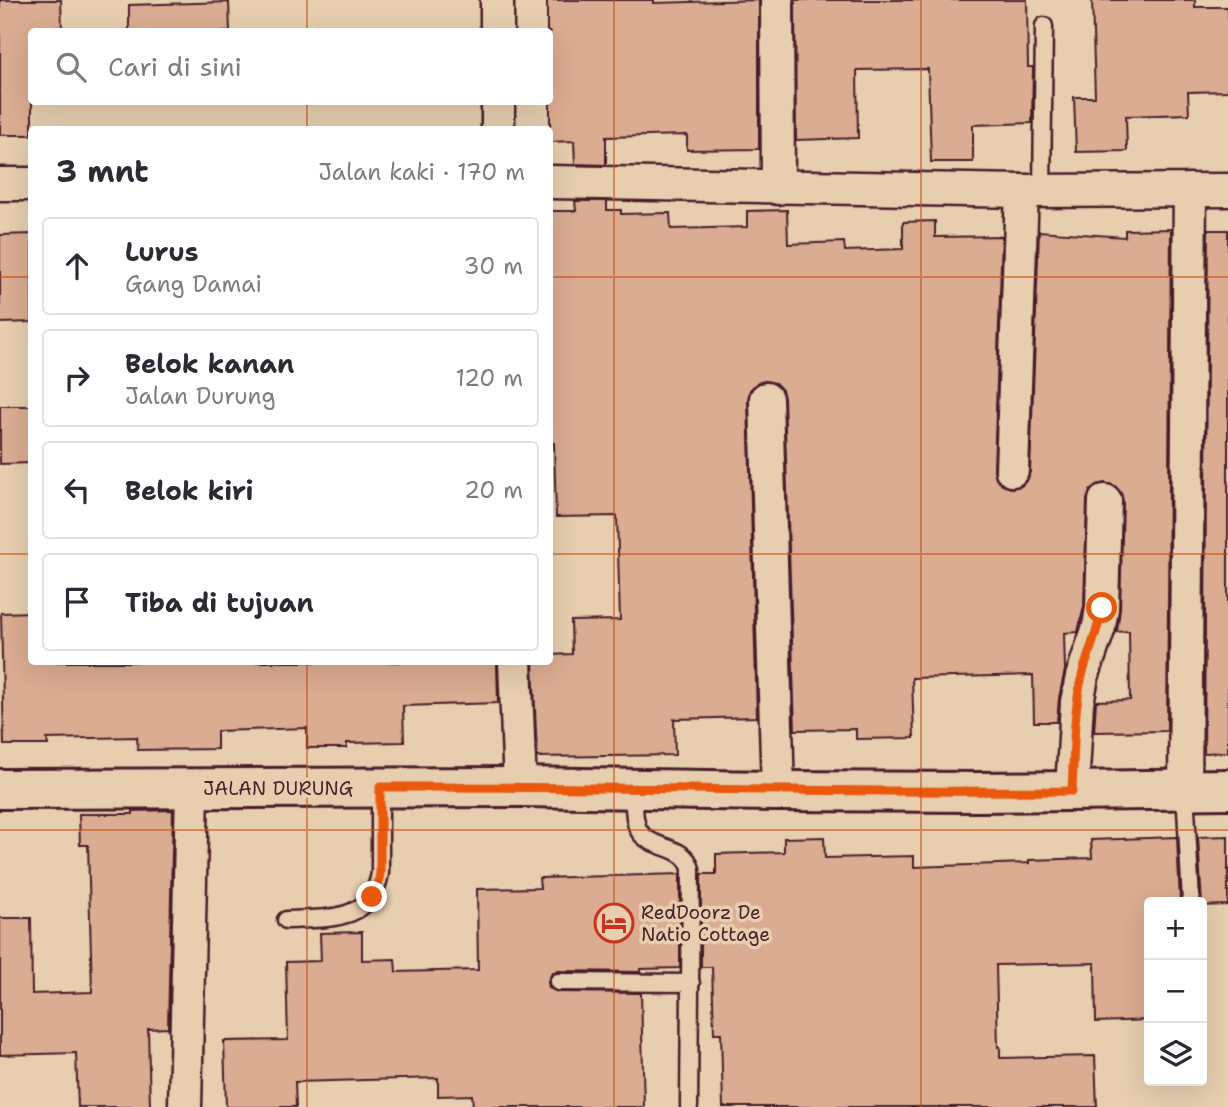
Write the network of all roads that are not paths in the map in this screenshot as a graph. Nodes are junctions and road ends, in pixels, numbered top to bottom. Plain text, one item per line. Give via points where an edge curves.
1 (497, 0) edge
2 (777, 0) edge
3 (1044, 26) dead end
4 (497, 28) edge
5 (498, 105) edge
6 (498, 126) edge
7 (553, 183) edge
8 (0, 184) edge
9 (28, 184) edge
10 (778, 188) junction
11 (1190, 190) junction
12 (1228, 190) edge
13 (1032, 191) junction
14 (766, 399) dead end
15 (1012, 470) dead end
16 (1105, 501) dead end
17 (516, 665) edge
18 (380, 787) junction
19 (520, 787) junction
20 (192, 788) junction
21 (0, 789) edge
22 (633, 789) junction
23 (1228, 789) edge
24 (1185, 790) junction
25 (778, 791) junction
26 (1072, 791) junction
27 (1191, 897) edge
28 (286, 920) dead end
29 (558, 982) dead end
30 (691, 983) junction
31 (186, 1107) edge
32 (689, 1107) edge

1 - 4 street
2 - 10 street
3 - 13 lane
5 - 6 street
7 - 10 street
8 - 9 street
10 - 13 street
11 - 12 street
11 - 13 street
11 - 24 street
13 - 15 street
14 - 25 street
16 - 26 street via 1102,608 1077,702
17 - 19 street
18 - 19 street, JALAN DURUNG
18 - 20 street, JALAN DURUNG
18 - 28 lane via 380,873 372,897 343,916
19 - 22 street, JALAN DURUNG
20 - 21 street, JALAN DURUNG
20 - 31 street
22 - 25 street, JALAN DURUNG
22 - 30 lane via 640,833 683,855 690,865
23 - 24 street, JALAN DURUNG
24 - 26 street, JALAN DURUNG
24 - 27 lane
25 - 26 street, JALAN DURUNG
29 - 30 lane
30 - 32 lane

